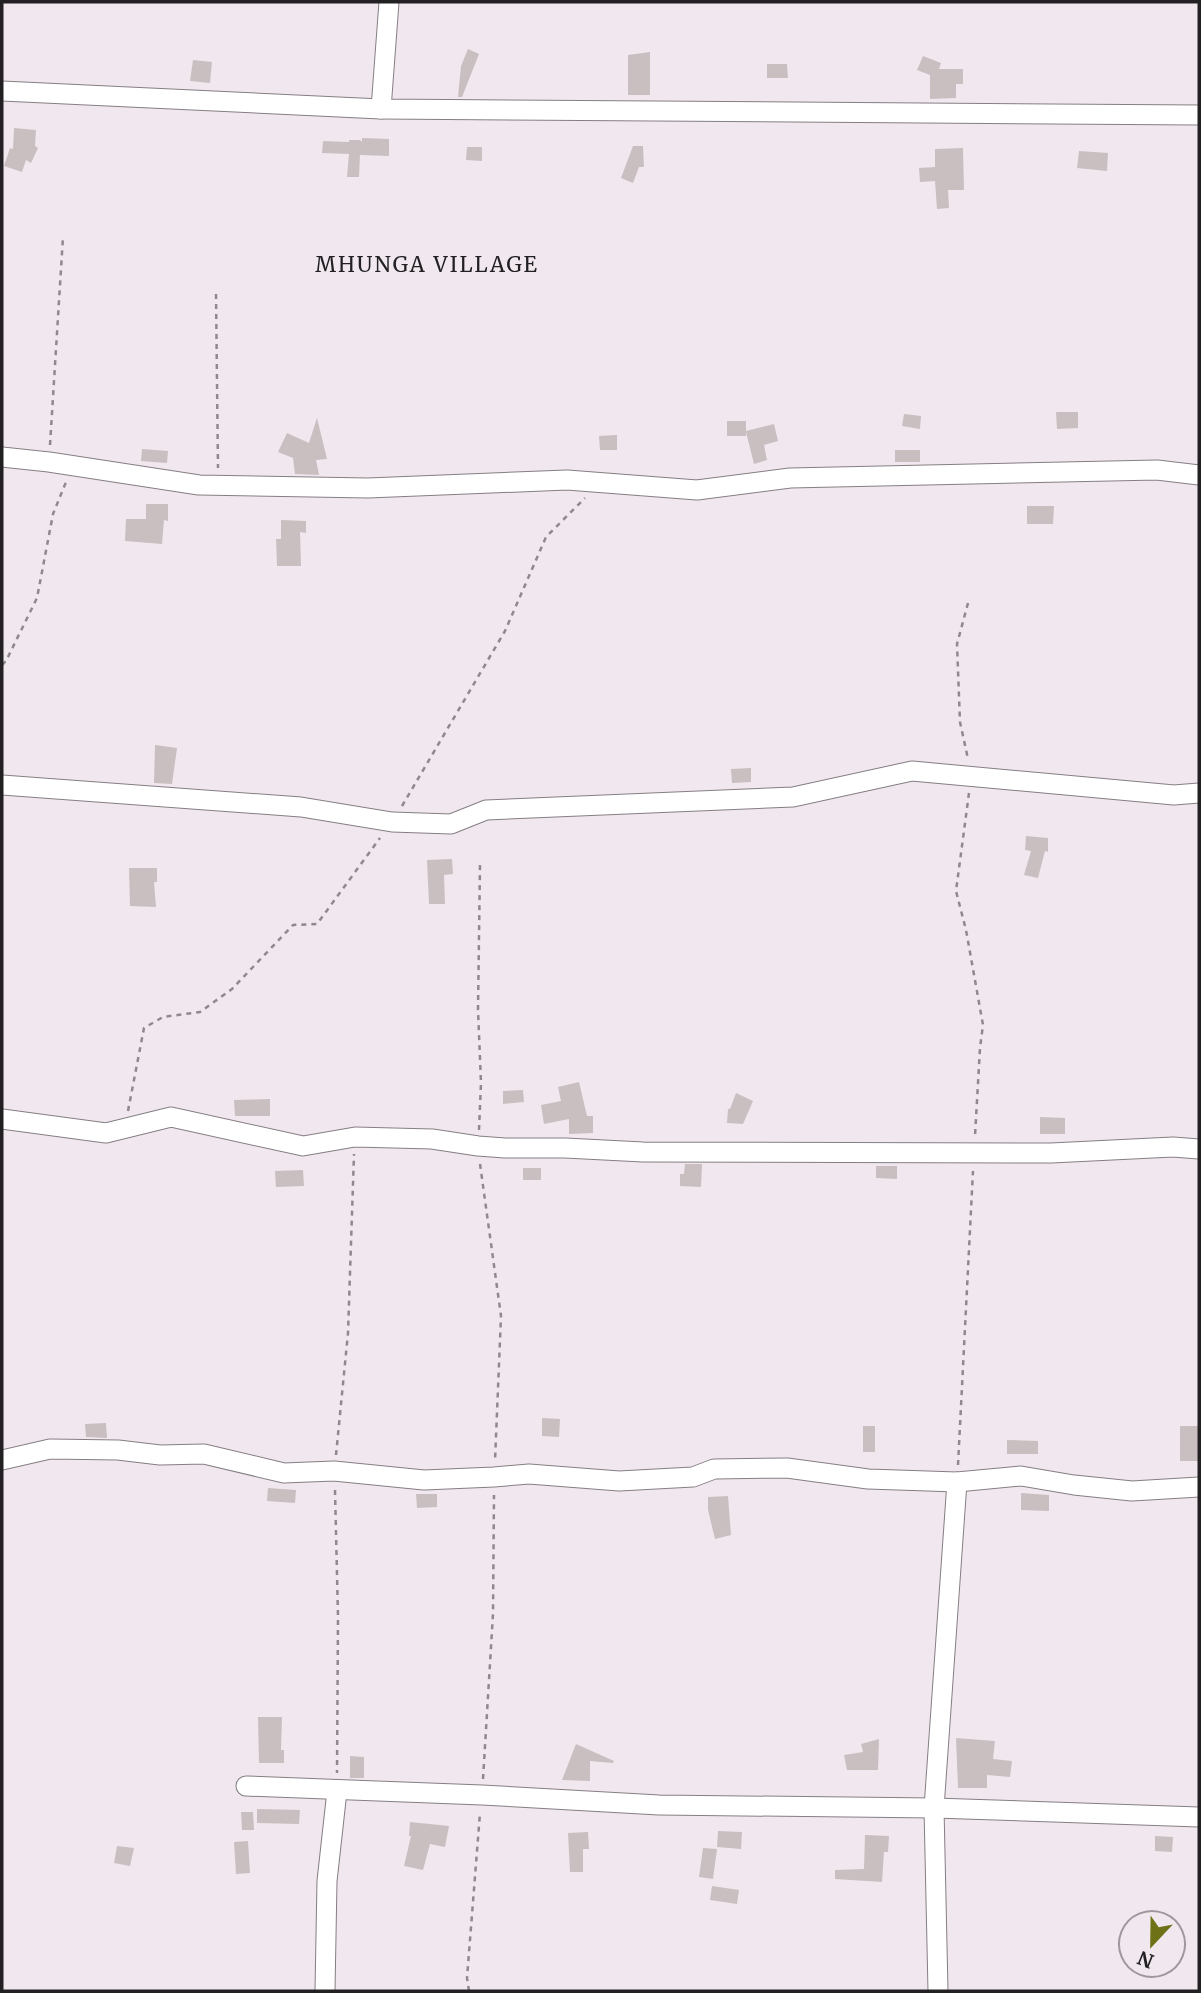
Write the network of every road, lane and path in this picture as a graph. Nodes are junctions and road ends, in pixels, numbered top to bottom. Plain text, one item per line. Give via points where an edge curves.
1 (389, 2) edge
2 (2, 90) edge
3 (381, 109) junction
4 (1199, 115) edge
5 (63, 237) dead end
6 (216, 294) dead end
7 (2, 457) edge
8 (49, 462) junction
9 (73, 466) junction
10 (1199, 475) edge
11 (219, 485) junction
12 (968, 603) dead end
13 (2, 665) edge
14 (972, 776) junction
15 (2, 785) edge
16 (1199, 793) edge
17 (480, 865) dead end
18 (2, 1119) edge
19 (478, 1146) junction
20 (1199, 1149) edge
21 (974, 1153) junction
22 (2, 1461) edge
23 (494, 1477) junction
24 (957, 1482) junction
25 (1199, 1487) edge
26 (246, 1786) dead end
27 (337, 1791) junction
28 (482, 1795) junction
29 (934, 1808) junction
30 (1199, 1817) edge
31 (325, 1991) edge
32 (469, 1991) edge
33 (938, 1991) edge

1 - 3 street
2 - 3 street
3 - 4 street
5 - 8 path
6 - 11 path
7 - 8 street
8 - 9 street
9 - 11 street
9 - 13 path via 53,514 37,598
10 - 11 street via 1157,470 790,478 697,490 567,480 368,488
12 - 14 path via 957,644 960,722
14 - 15 street via 912,771 793,797 486,810 451,824 392,822 301,807
14 - 16 street via 1174,795
14 - 21 path via 956,891 983,1025
17 - 19 path
18 - 19 street via 106,1133 171,1117 303,1146 355,1137 432,1139
19 - 21 street via 643,1152
19 - 23 path via 501,1316
20 - 21 street
21 - 24 path
22 - 23 street via 50,1449 118,1450 204,1454 284,1473 334,1471 424,1480
23 - 24 street via 530,1474 619,1480 693,1477 714,1469 787,1468 868,1479
23 - 28 path via 493,1614
24 - 25 street via 1021,1476 1132,1491
24 - 29 street
26 - 27 street
27 - 28 street
27 - 31 street via 327,1881
28 - 29 street via 659,1805
28 - 32 path
29 - 30 street
29 - 33 street

